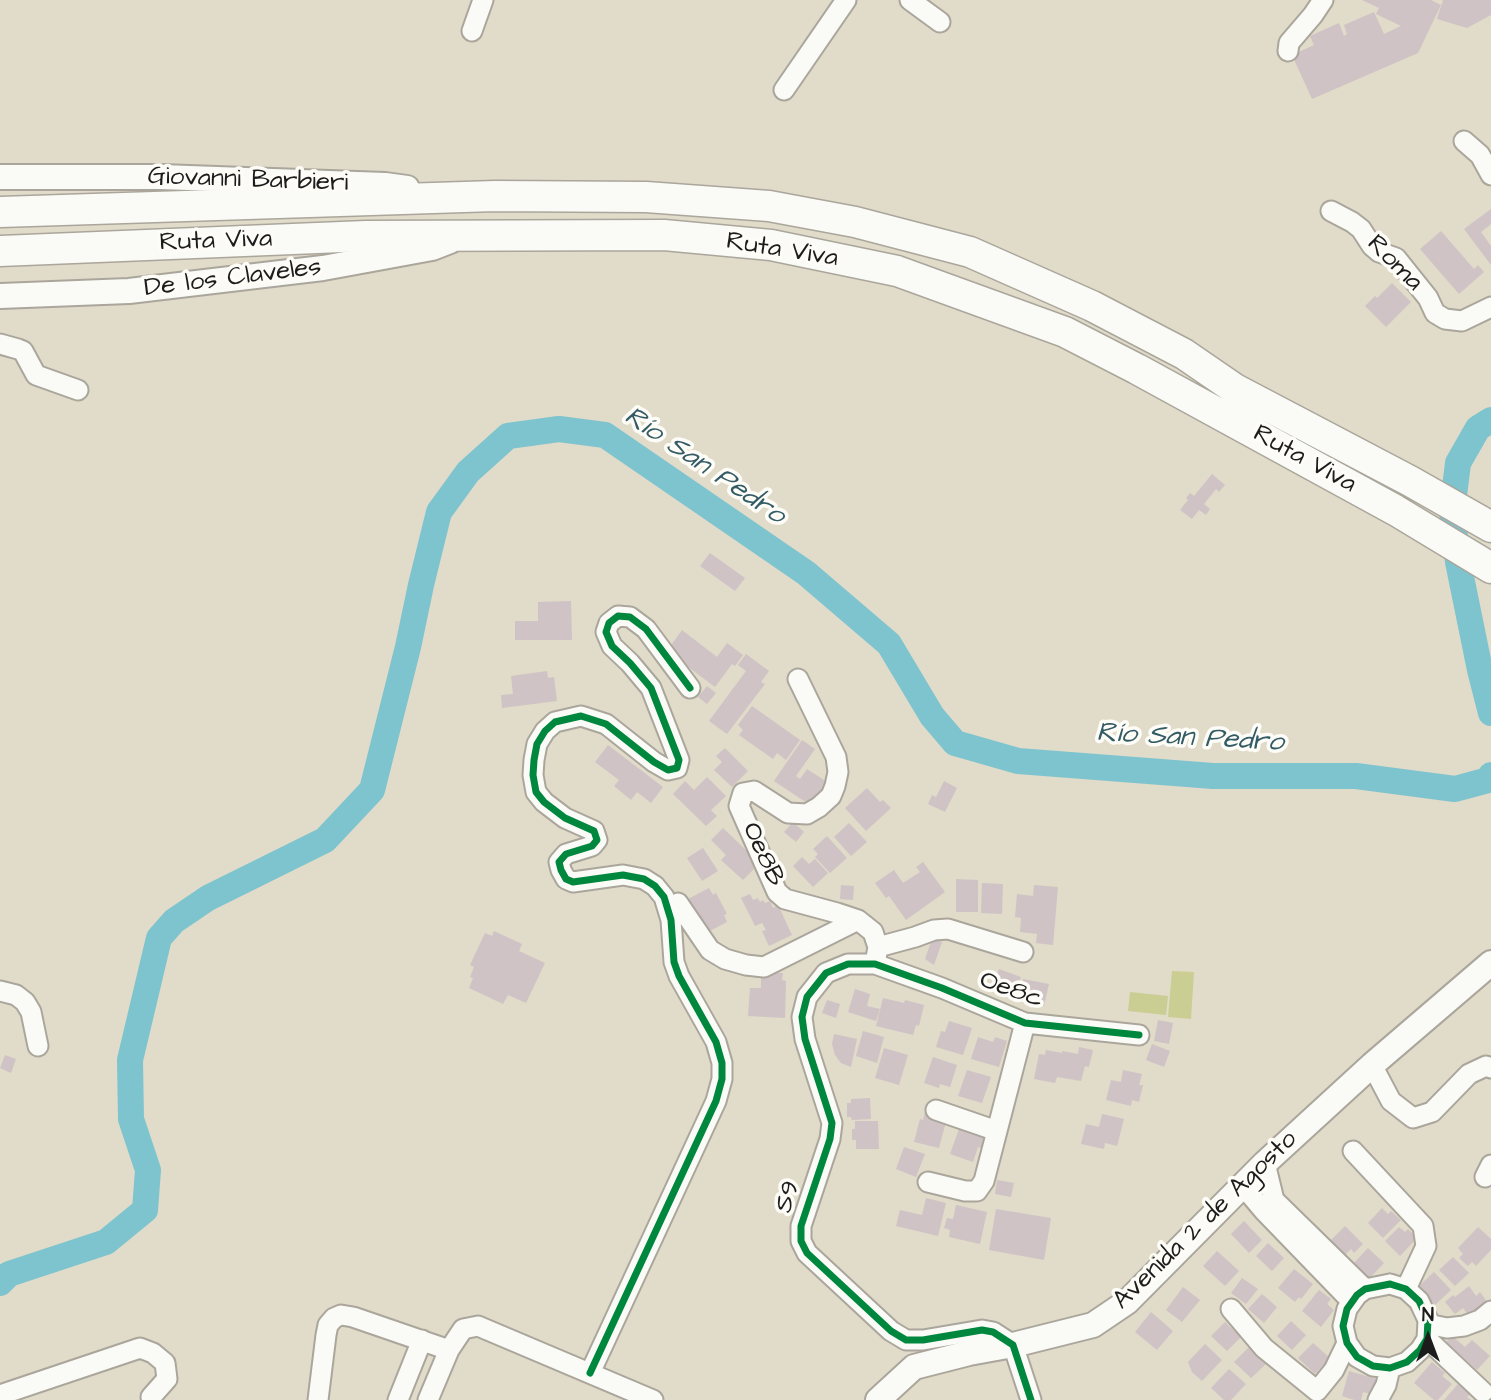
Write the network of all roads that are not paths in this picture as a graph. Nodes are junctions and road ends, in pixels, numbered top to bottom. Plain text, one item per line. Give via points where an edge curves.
1 (483, 0) edge
2 (846, 0) edge
3 (909, 0) edge
4 (1323, 0) edge
5 (940, 22) dead end
6 (472, 31) dead end
7 (1288, 51) dead end
8 (784, 90) dead end
9 (1464, 141) dead end
10 (1491, 175) edge
11 (0, 177) edge
12 (495, 196) junction
13 (1331, 211) dead end
14 (0, 212) edge
15 (461, 236) junction
16 (0, 251) edge
17 (0, 296) edge
18 (1491, 307) edge
19 (0, 344) edge
20 (78, 390) dead end
21 (1491, 527) edge
22 (1491, 568) edge
23 (798, 679) dead end
24 (690, 688) dead end
25 (678, 903) dead end
26 (858, 920) junction
27 (1023, 952) dead end
28 (876, 955) junction
29 (1491, 963) edge
30 (0, 991) edge
31 (1025, 1023) junction
32 (1139, 1035) dead end
33 (38, 1046) dead end
34 (1372, 1065) junction
35 (1491, 1068) edge
36 (936, 1110) dead end
37 (997, 1131) junction
38 (1353, 1152) dead end
39 (1265, 1163) junction
40 (928, 1182) dead end
41 (1243, 1186) junction
42 (1406, 1289) junction
43 (1358, 1295) junction
44 (1231, 1309) dead end
45 (1491, 1311) edge
46 (1428, 1330) junction
47 (422, 1340) junction
48 (1347, 1343) junction
49 (1013, 1345) junction
50 (449, 1350) junction
51 (1390, 1367) junction
52 (590, 1373) junction
53 (1483, 1392) dead end
54 (0, 1395) edge
55 (148, 1399) edge
56 (318, 1400) edge
57 (398, 1400) edge
58 (429, 1400) edge
59 (653, 1400) edge
60 (878, 1400) edge
61 (1031, 1400) edge
62 (1378, 1400) edge

1 - 6 street
2 - 8 street
3 - 5 street
4 - 7 street via 1289,43
9 - 10 street via 1480,155
11 - 12 main road, Giovanni Barbieri via 385,185
12 - 14 highway, Ruta Viva
12 - 21 highway, Ruta Viva via 646,197 769,206 855,222 970,252 1092,306 1184,354 1235,389
13 - 18 street, Roma via 1352,222 1379,252 1396,258 1435,313 1445,319 1462,321
15 - 16 highway, Ruta Viva
15 - 17 main road, De los Claveles via 432,248 323,268 129,291
15 - 22 highway, Ruta Viva via 664,235 771,245 897,271 1065,332 1395,510
19 - 20 street via 23,351 36,375
23 - 26 street, Oe8B via 836,757 838,772 831,796 807,814 788,813 754,792 743,793 739,806 777,892 785,899
24 - 52 street via 646,629 630,617 618,617 608,623 606,632 612,646 651,688 679,760 677,768 668,770 606,724 582,716 555,722 545,731 534,760 536,792 565,818 594,831 597,840 559,862 566,878 573,882 623,875 644,879 664,897 674,962 716,1042 722,1063 716,1101
25 - 26 street via 709,950 764,967
26 - 28 street via 873,932
27 - 28 street via 948,929 934,930
28 - 31 street, Oe8c
28 - 49 street, S9 via 826,973 807,997 802,1017 805,1039 832,1123 801,1226 801,1241 807,1252 906,1340 982,1330
29 - 34 main road, Avenida 2 de Agosto
30 - 33 street via 25,1002
31 - 32 street, Oe8c
31 - 37 street
34 - 35 street via 1391,1101 1413,1118 1432,1112 1469,1074
34 - 39 main road, Avenida 2 de Agosto
36 - 37 street
37 - 40 street via 977,1191
38 - 42 street via 1423,1226 1426,1246
39 - 41 main road, Avenida 2 de Agosto
39 - 43 street via 1273,1200
41 - 43 street via 1262,1209
41 - 49 main road, Avenida 2 de Agosto via 1127,1302 1093,1325
42 - 43 street via 1390,1284
42 - 46 street via 1419,1301
43 - 48 street via 1346,1309
44 - 48 street via 1264,1348 1317,1391
45 - 46 street via 1464,1326 1432,1325
46 - 51 street via 1420,1350 1407,1362
46 - 53 street
47 - 50 street
47 - 56 street via 353,1317 334,1318 326,1335
47 - 57 street
48 - 51 street via 1357,1357 1373,1366
49 - 60 main road, Avenida 2 de Agosto via 914,1367
49 - 61 street
50 - 52 street via 463,1329 478,1326
50 - 58 street
51 - 62 street
52 - 59 street
54 - 55 street via 141,1348 165,1363 167,1379

